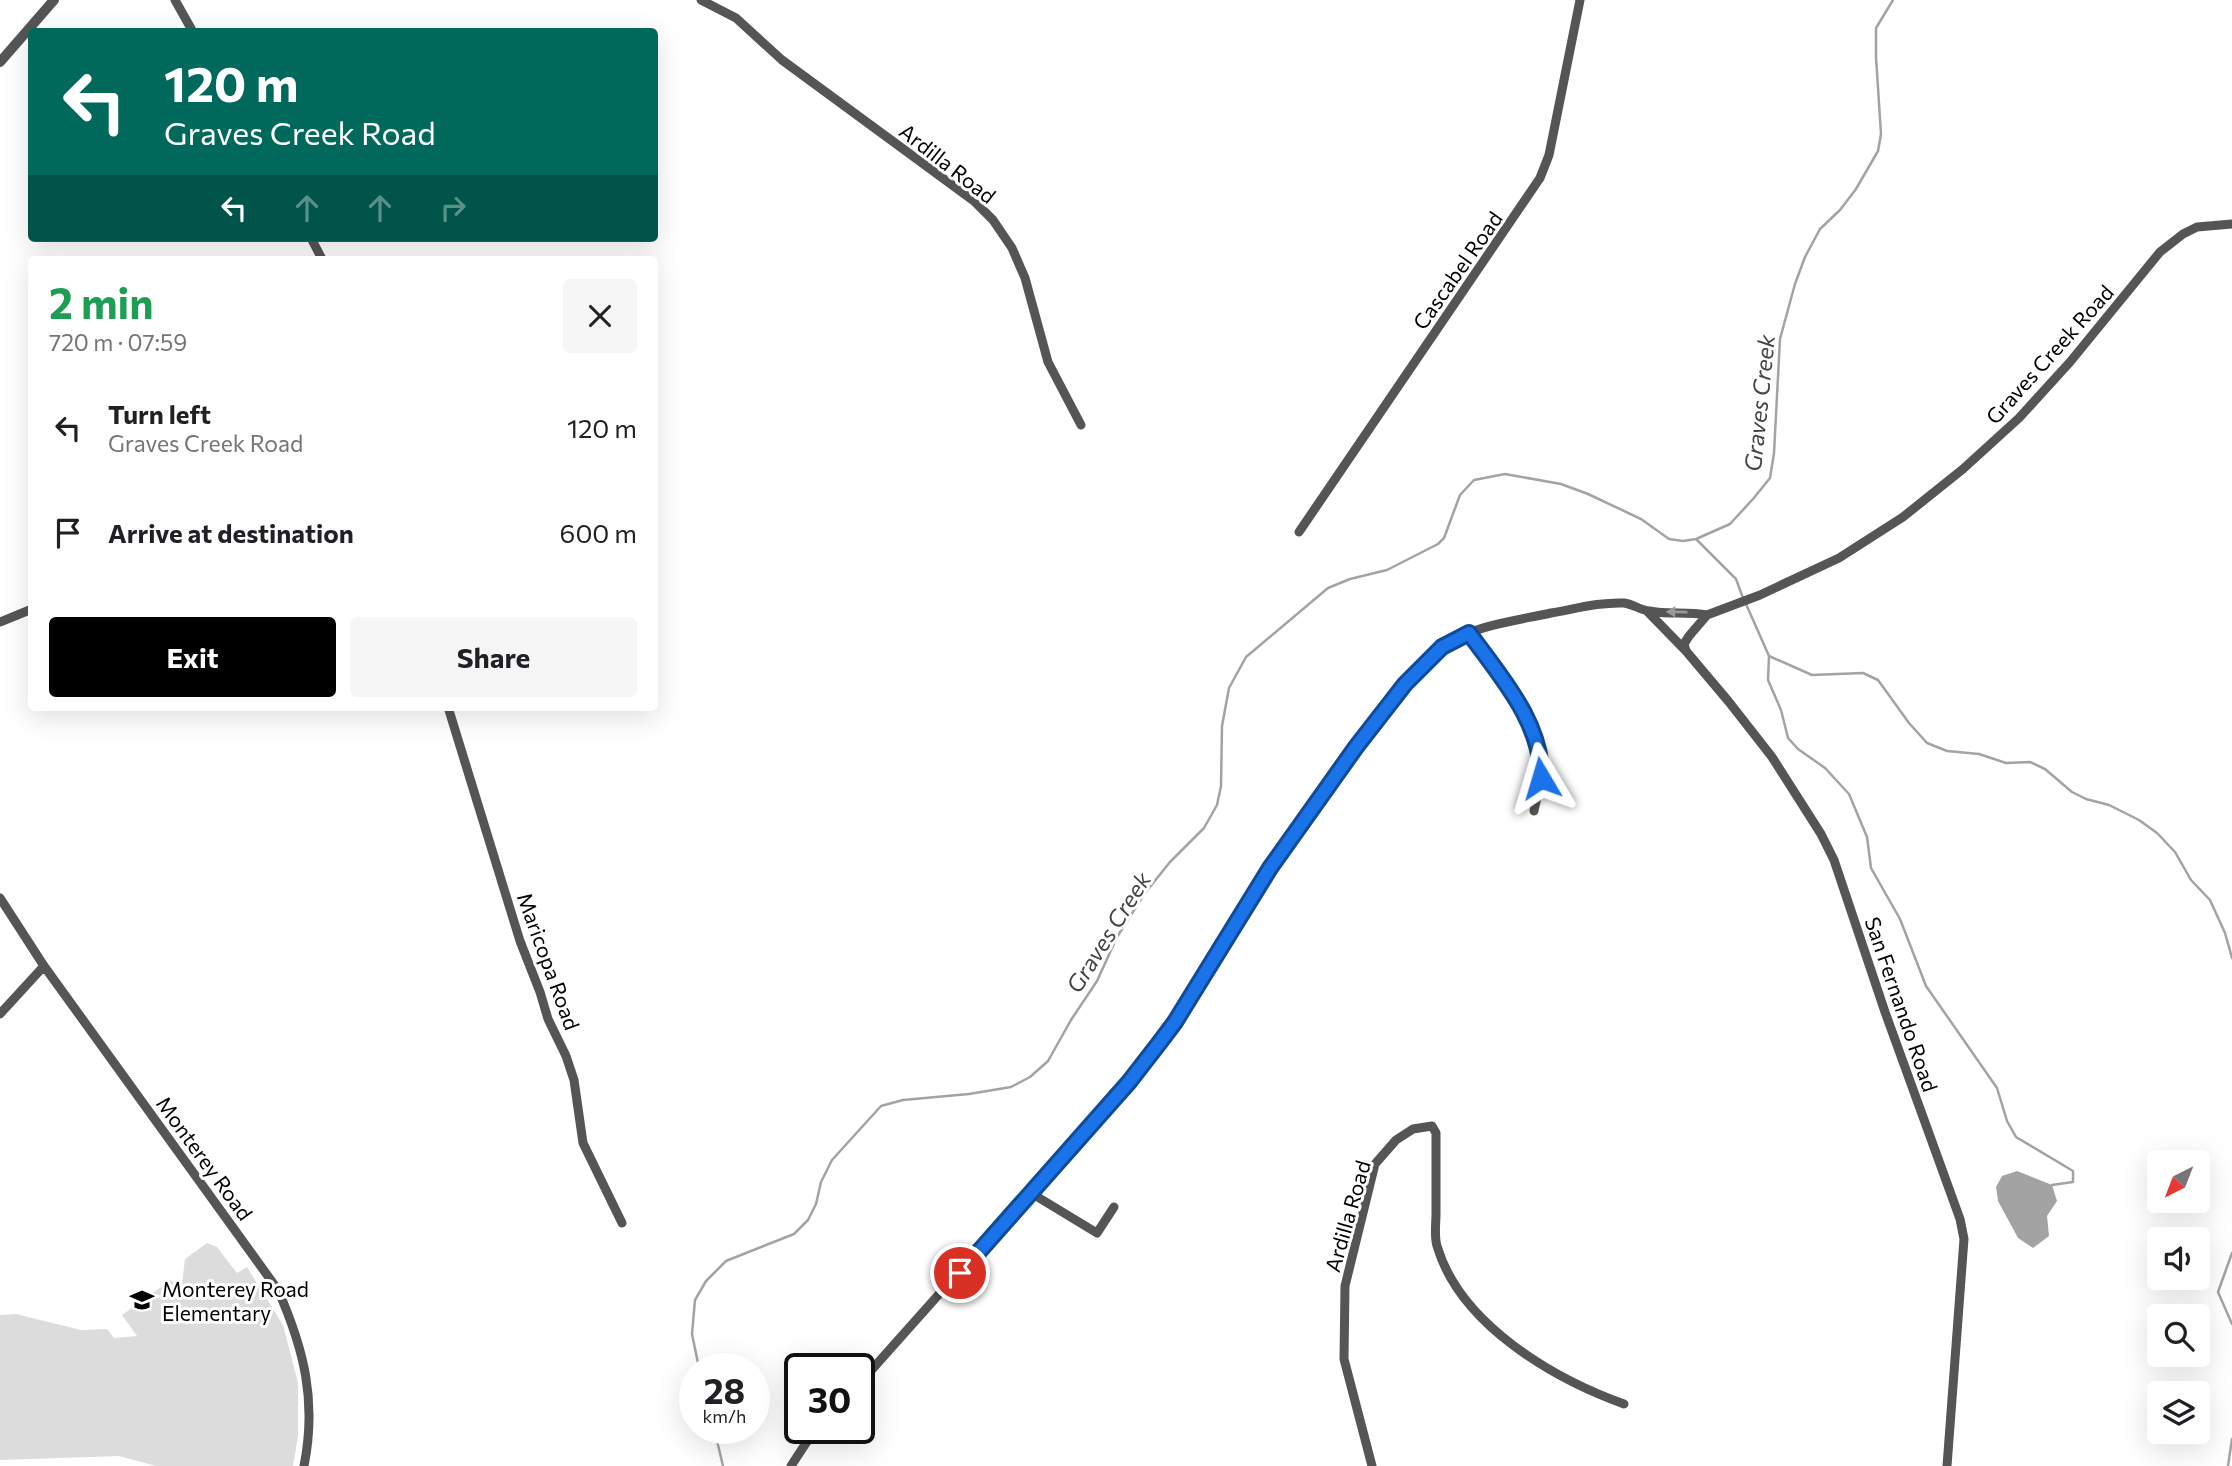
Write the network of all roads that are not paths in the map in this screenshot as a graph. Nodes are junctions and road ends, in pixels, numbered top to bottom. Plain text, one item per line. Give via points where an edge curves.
1 (54, 0) edge
2 (175, 0) edge
3 (701, 0) edge
4 (1580, 0) edge
5 (30, 28) edge
6 (191, 28) edge
7 (28, 30) edge
8 (0, 62) edge
9 (2232, 224) edge
10 (1081, 425) dead end
11 (1299, 532) dead end
12 (28, 611) edge
13 (1647, 611) junction
14 (1707, 615) junction
15 (0, 622) edge
16 (1469, 633) junction
17 (1686, 651) junction
18 (449, 711) edge
19 (1534, 811) dead end
20 (0, 898) edge
21 (44, 965) junction
22 (0, 1014) edge
23 (1031, 1193) junction
24 (1114, 1207) dead end
25 (622, 1223) dead end
26 (875, 1366) edge
27 (1624, 1404) dead end
28 (805, 1444) edge
29 (304, 1466) edge
30 (791, 1466) edge
31 (1372, 1466) edge
32 (1947, 1466) edge

1 - 5 street
2 - 6 street
3 - 10 street, Ardilla Road via 736,18 782,60 974,201 993,220 1016,258 1048,362
4 - 11 street, Cascabel Road via 1549,155 1540,178
7 - 8 street
9 - 14 street, Graves Creek Road via 2196,227 2160,252 2019,418 1903,517 1839,558
12 - 15 street
14 -> 13 street, Graves Creek Road
13 - 16 street, Graves Creek Road via 1625,603 1599,604
13 - 17 street, San Fernando Road
14 - 17 street via 1684,644
16 - 19 street via 1520,706 1536,740 1542,761
16 - 23 street, Graves Creek Road via 1442,647 1405,684 1270,868 1175,1022
17 - 32 street, San Fernando Road via 1772,757 1834,860 1960,1219 1964,1263
18 - 25 street, Maricopa Road via 520,940 574,1080 583,1143
20 - 21 street, Monterey Road
21 - 22 street
21 - 29 street, Monterey Road via 278,1290 304,1367 310,1408
23 - 24 street via 1097,1233
23 - 26 street, Graves Creek Road
27 - 31 street, Ardilla Road via 1549,1371 1479,1317 1453,1284 1436,1244 1436,1133 1432,1126 1413,1129 1375,1164 1345,1286 1345,1359
28 - 30 street

